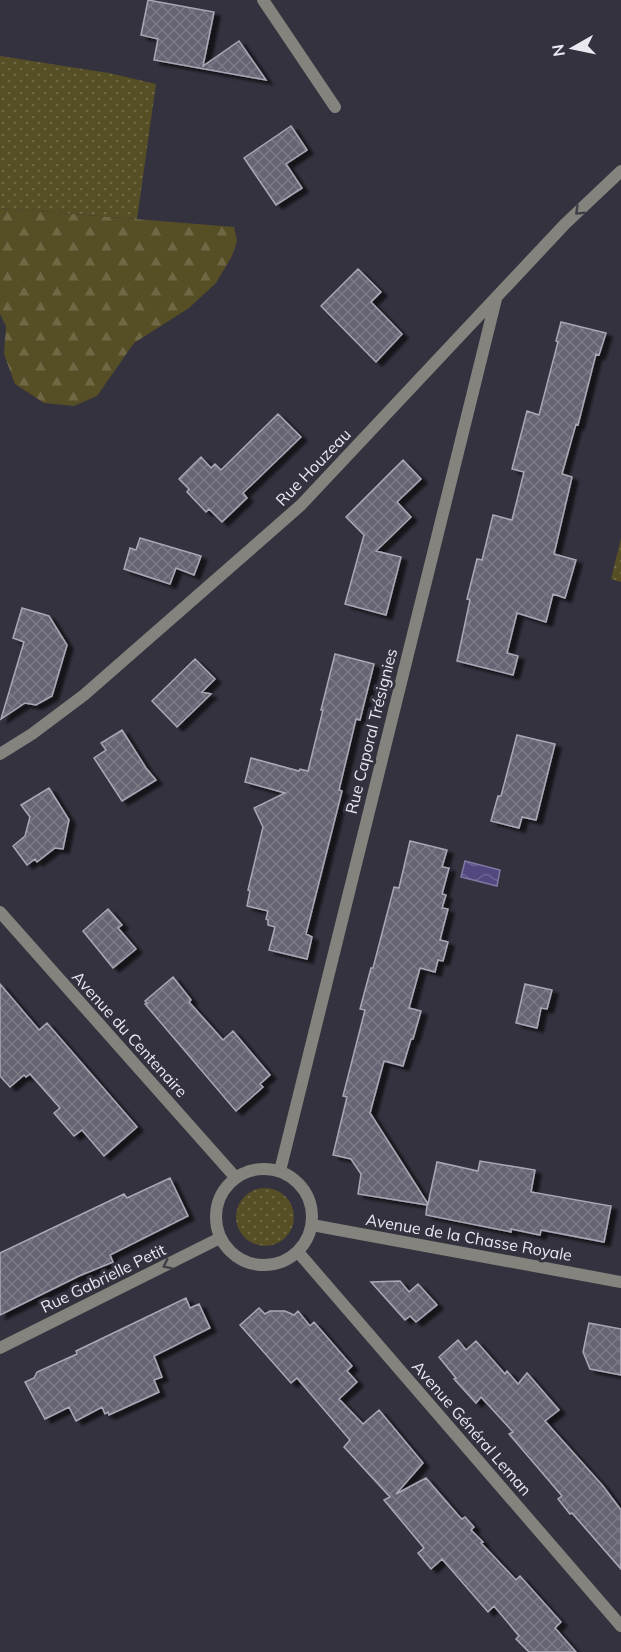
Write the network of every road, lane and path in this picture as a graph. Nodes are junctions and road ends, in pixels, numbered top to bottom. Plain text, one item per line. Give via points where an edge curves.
1 (263, 0) edge
2 (335, 107) dead end
3 (621, 171) edge
4 (495, 299) junction
5 (0, 754) edge
6 (0, 912) edge
7 (280, 1171) junction
8 (236, 1178) junction
9 (312, 1225) junction
10 (220, 1238) junction
11 (298, 1252) junction
12 (621, 1282) edge
13 (0, 1348) edge
14 (621, 1626) edge

1 - 2 street
3 -> 4 street, Rue Houzeau
4 - 5 street, Rue Houzeau via 301,505 84,695
4 - 7 street, Rue Caporal Trésignies
6 - 8 street, Avenue du Centenaire
7 - 8 street via 259,1169
7 - 9 street via 295,1180 307,1195
8 - 10 street via 218,1205
9 - 11 street
9 - 12 street, Avenue de la Chasse Royale
10 - 11 street via 240,1259 252,1264 281,1262
10 -> 13 street, Rue Gabrielle Petit
11 - 14 street, Avenue Général Leman

